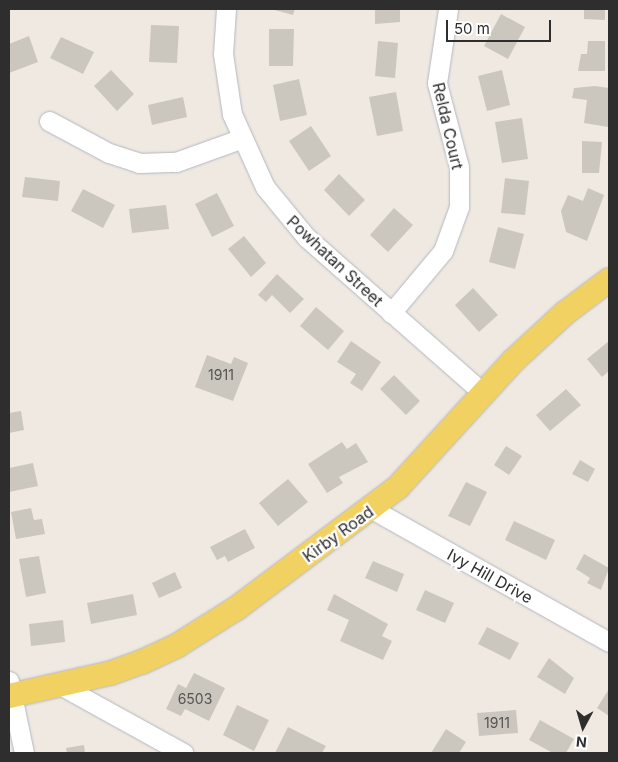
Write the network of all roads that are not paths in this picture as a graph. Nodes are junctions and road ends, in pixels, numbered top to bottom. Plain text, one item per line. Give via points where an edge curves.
1 (226, 9) edge
2 (448, 9) edge
3 (49, 120) dead end
4 (240, 139) junction
5 (609, 280) edge
6 (391, 313) junction
7 (484, 394) junction
8 (372, 509) junction
9 (609, 642) edge
10 (60, 685) junction
11 (10, 691) edge
12 (24, 753) edge
13 (182, 753) edge

1 - 4 street, Powhatan Street via 226,84
2 - 6 street, Relda Court via 436,83 459,167 459,207 443,251
3 - 4 street via 109,153 139,163 176,162
4 - 6 street, Powhatan Street via 282,211
5 - 7 main road, Kirby Road via 559,318
6 - 7 street, Powhatan Street
7 - 8 main road, Kirby Road via 432,454
8 - 9 street, Ivy Hill Drive
8 - 10 main road, Kirby Road via 237,608 178,645 110,674
10 - 11 main road, Kirby Road
10 - 13 street
11 - 12 street

